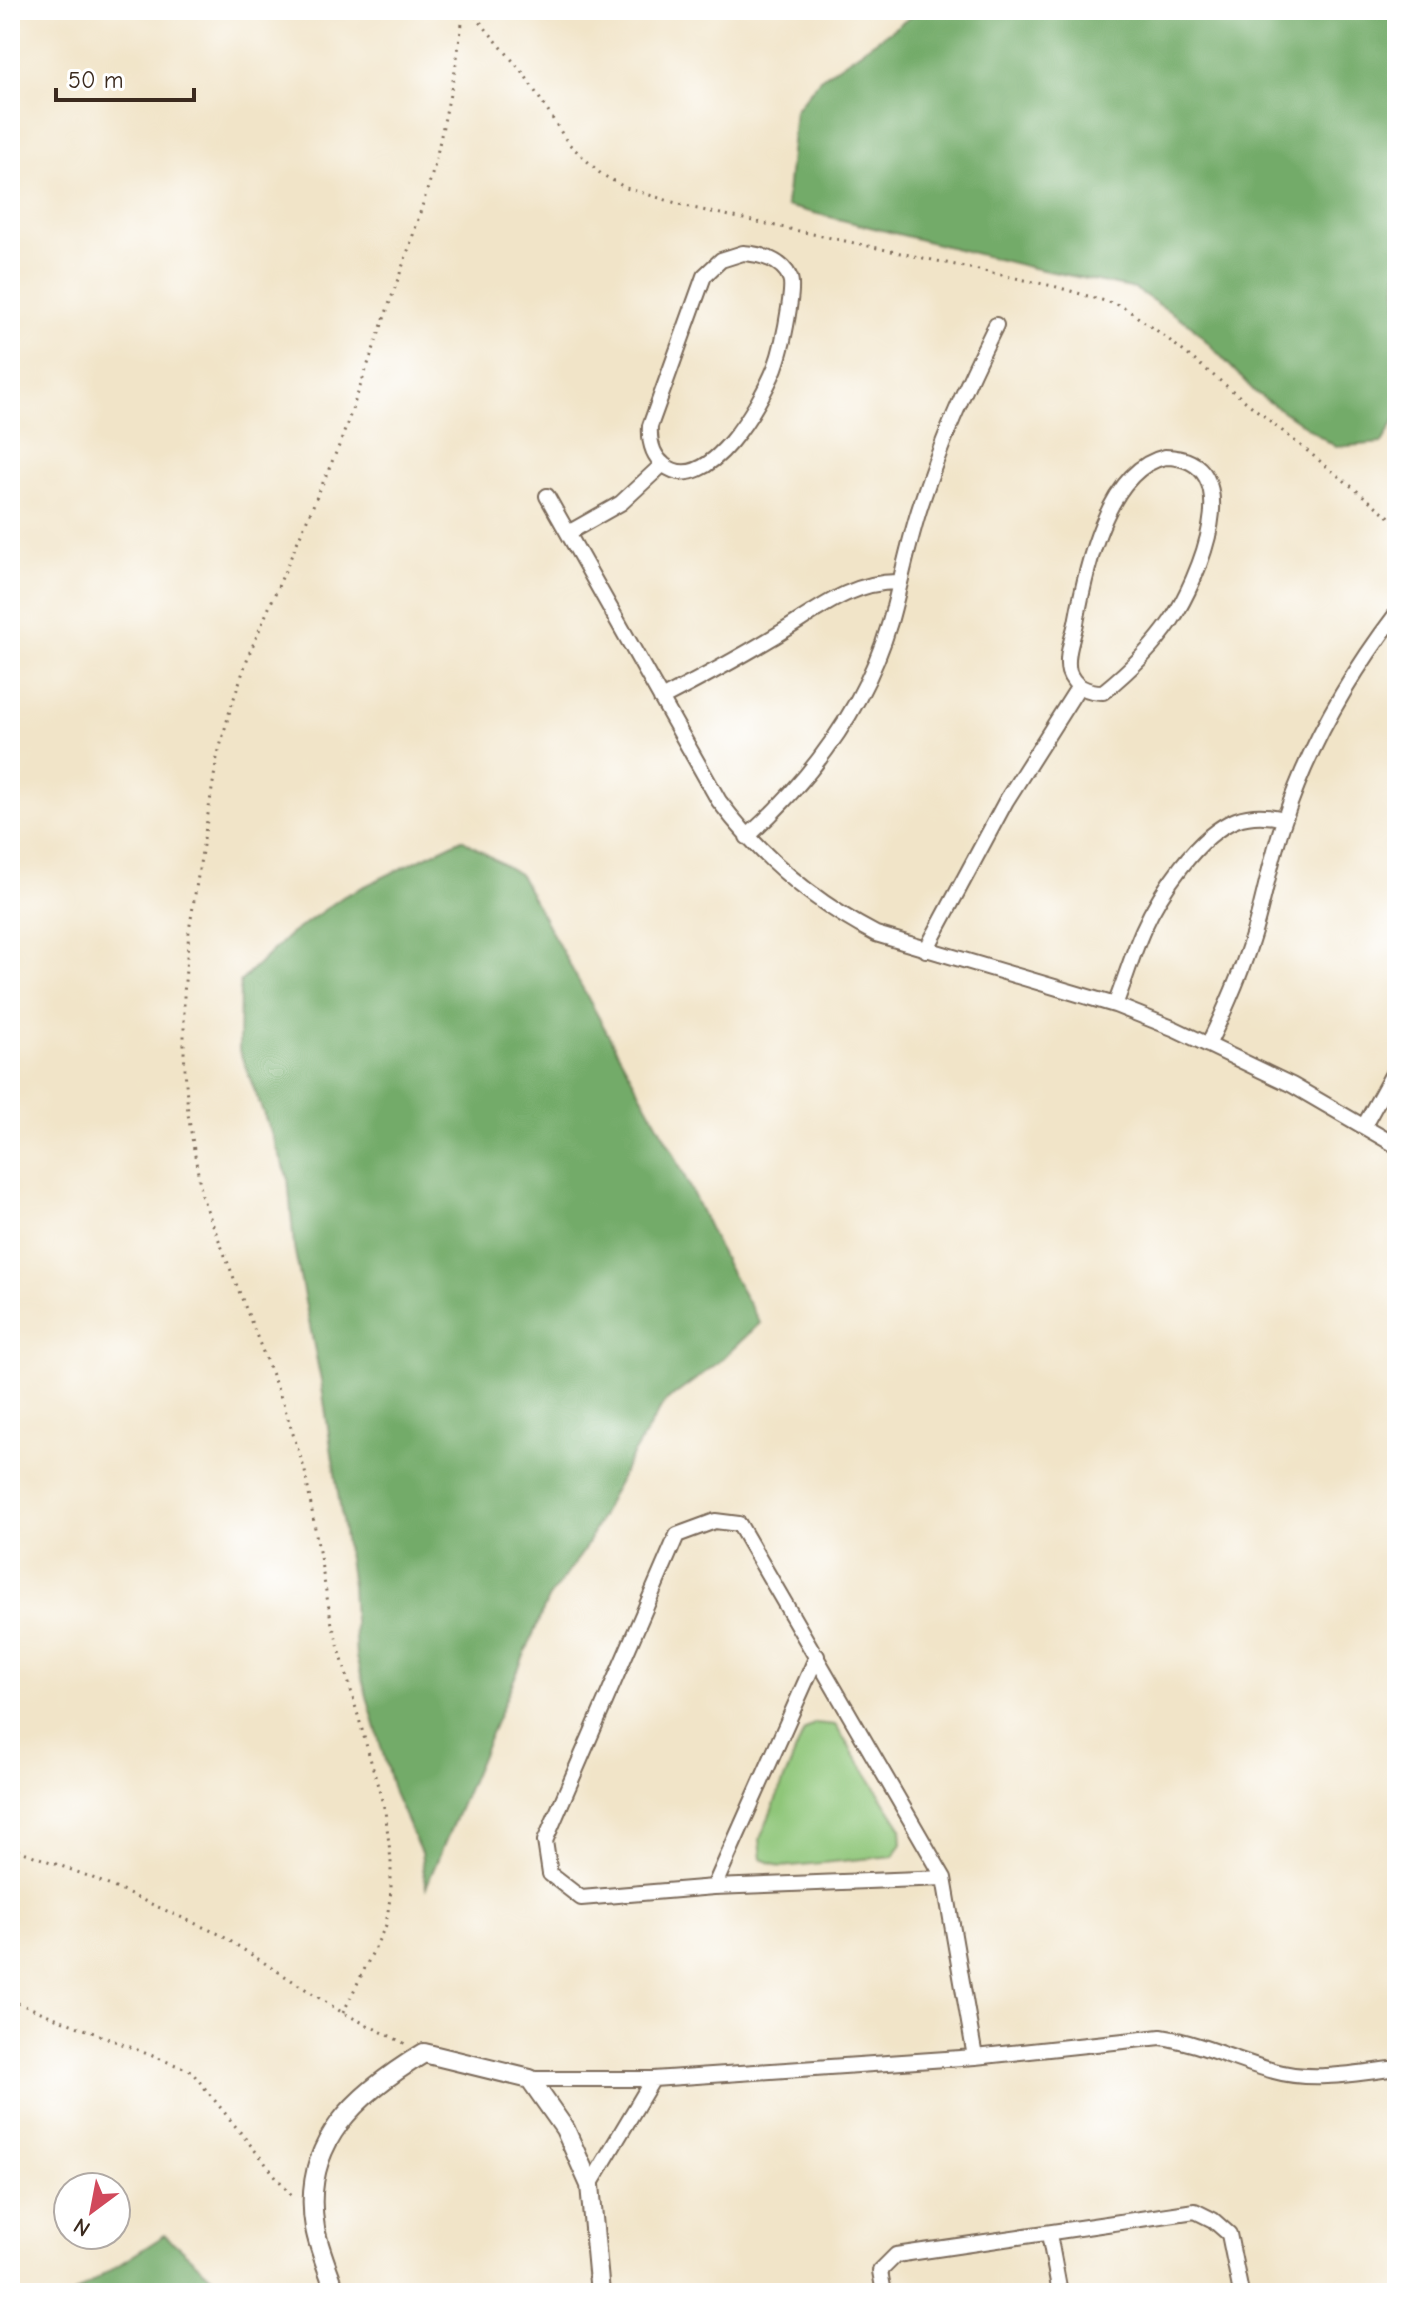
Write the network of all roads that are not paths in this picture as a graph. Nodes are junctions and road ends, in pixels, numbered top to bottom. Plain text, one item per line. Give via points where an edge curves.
1 (996, 325) dead end
2 (663, 464) junction
3 (547, 496) dead end
4 (568, 533) junction
5 (899, 582) junction
6 (1397, 613) edge
7 (1079, 686) junction
8 (661, 699) junction
9 (1284, 819) junction
10 (747, 837) junction
11 (926, 950) junction
12 (1115, 1005) junction
13 (1208, 1045) junction
14 (1397, 1066) edge
15 (1364, 1126) junction
16 (1397, 1146) edge
17 (817, 1656) junction
18 (944, 1878) junction
19 (714, 1887) junction
20 (975, 2057) junction
21 (1397, 2068) edge
22 (530, 2079) junction
23 (653, 2079) junction
24 (590, 2185) junction
25 (1049, 2234) junction
26 (336, 2293) edge
27 (600, 2293) edge
28 (884, 2293) edge
29 (1060, 2293) edge
30 (1241, 2293) edge

1 - 5 street via 937,457
2 - 2 street via 689,474 715,458 767,386 782,345 791,279 766,257 732,255 704,276 650,426 651,443
2 - 4 street via 621,503
3 - 4 street
4 - 8 street
5 - 8 street via 845,592
5 - 10 street via 880,650 855,706 799,786
6 - 9 street via 1334,708
7 - 7 street via 1103,692 1140,659 1171,621 1193,579 1207,536 1213,491 1203,472 1186,459 1155,459 1138,469 1099,534 1082,586 1068,661
7 - 11 street via 1006,801
8 - 10 street via 719,801
9 - 12 street via 1257,815 1235,820 1186,863 1143,929
9 - 13 street via 1250,946
10 - 11 street via 823,904 876,934
11 - 12 street
12 - 13 street
13 - 15 street
14 - 15 street
15 - 16 street
17 - 18 street
17 - 19 street
17 - 19 street via 739,1524 715,1521 677,1535 545,1841 550,1874 581,1898
18 - 19 street
18 - 20 street
20 - 21 street via 1161,2037 1276,2072 1307,2076
20 - 23 street
22 - 23 street
22 - 24 street via 565,2129
22 - 26 street via 424,2053 354,2104 325,2141 314,2186 315,2228
23 - 24 street
24 - 27 street
25 - 28 street via 896,2255 880,2271
25 - 29 street
25 - 30 street via 1195,2211 1229,2234

